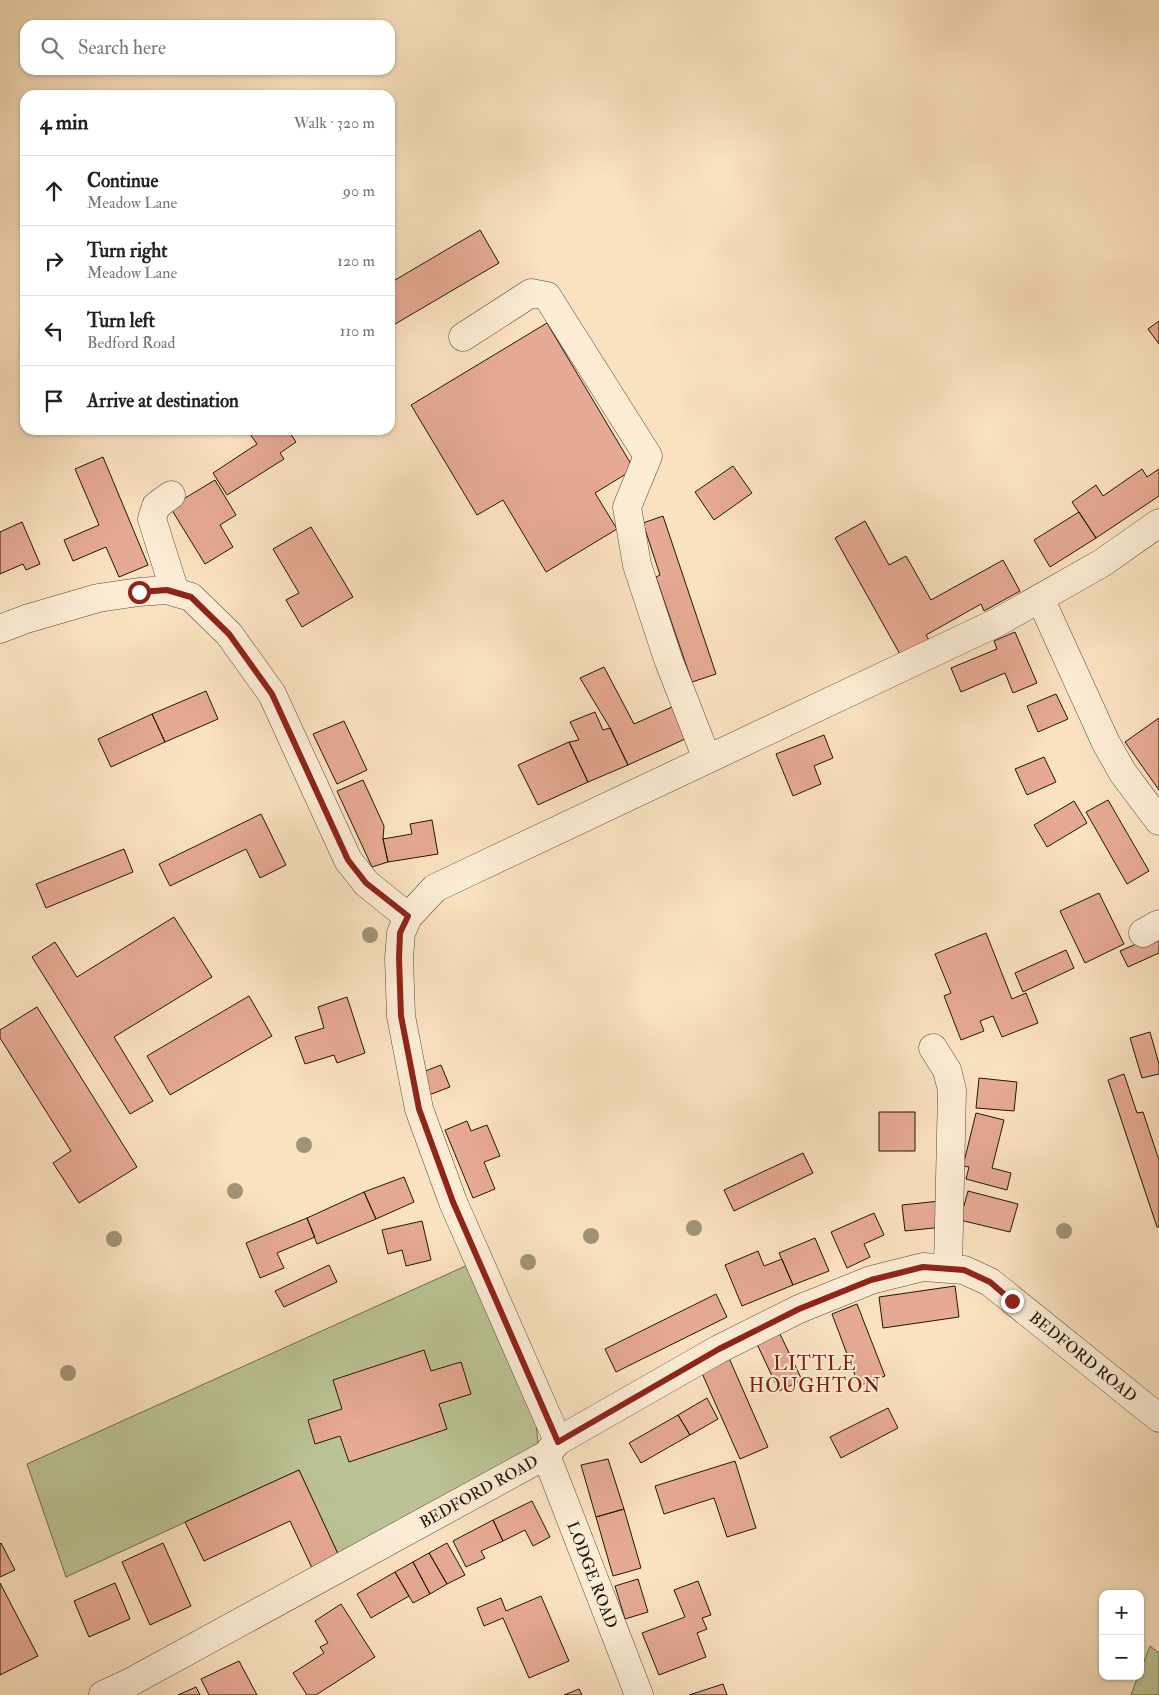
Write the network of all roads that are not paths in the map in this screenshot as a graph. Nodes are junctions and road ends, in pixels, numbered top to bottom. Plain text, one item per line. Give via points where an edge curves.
1 (463, 336) dead end
2 (171, 495) dead end
3 (1159, 524) edge
4 (175, 592) junction
5 (1040, 598) junction
6 (0, 629) edge
7 (707, 759) junction
8 (1159, 821) edge
9 (408, 916) junction
10 (934, 1048) dead end
11 (948, 1268) junction
12 (1159, 1418) edge
13 (552, 1448) junction
14 (103, 1695) edge
15 (639, 1695) edge

1 - 7 street via 532,293 547,296 648,456 627,508 637,565 668,659
2 - 4 street via 156,506 152,519
3 - 5 street via 1102,563
4 - 6 street via 139,592 98,598
4 - 9 street via 191,597 229,634 272,694 348,860 366,883
5 - 7 street via 998,622
5 - 8 street via 1106,744
7 - 9 street via 435,888
9 - 13 street, LODGE ROAD via 400,933 401,1016 419,1109
10 - 11 street via 947,1070 952,1090
11 - 12 street, BEDFORD ROAD via 964,1270 990,1282
11 - 13 street, BEDFORD ROAD via 923,1267 871,1280 799,1309 719,1349
13 - 14 street, BEDFORD ROAD
13 - 15 street, LODGE ROAD

